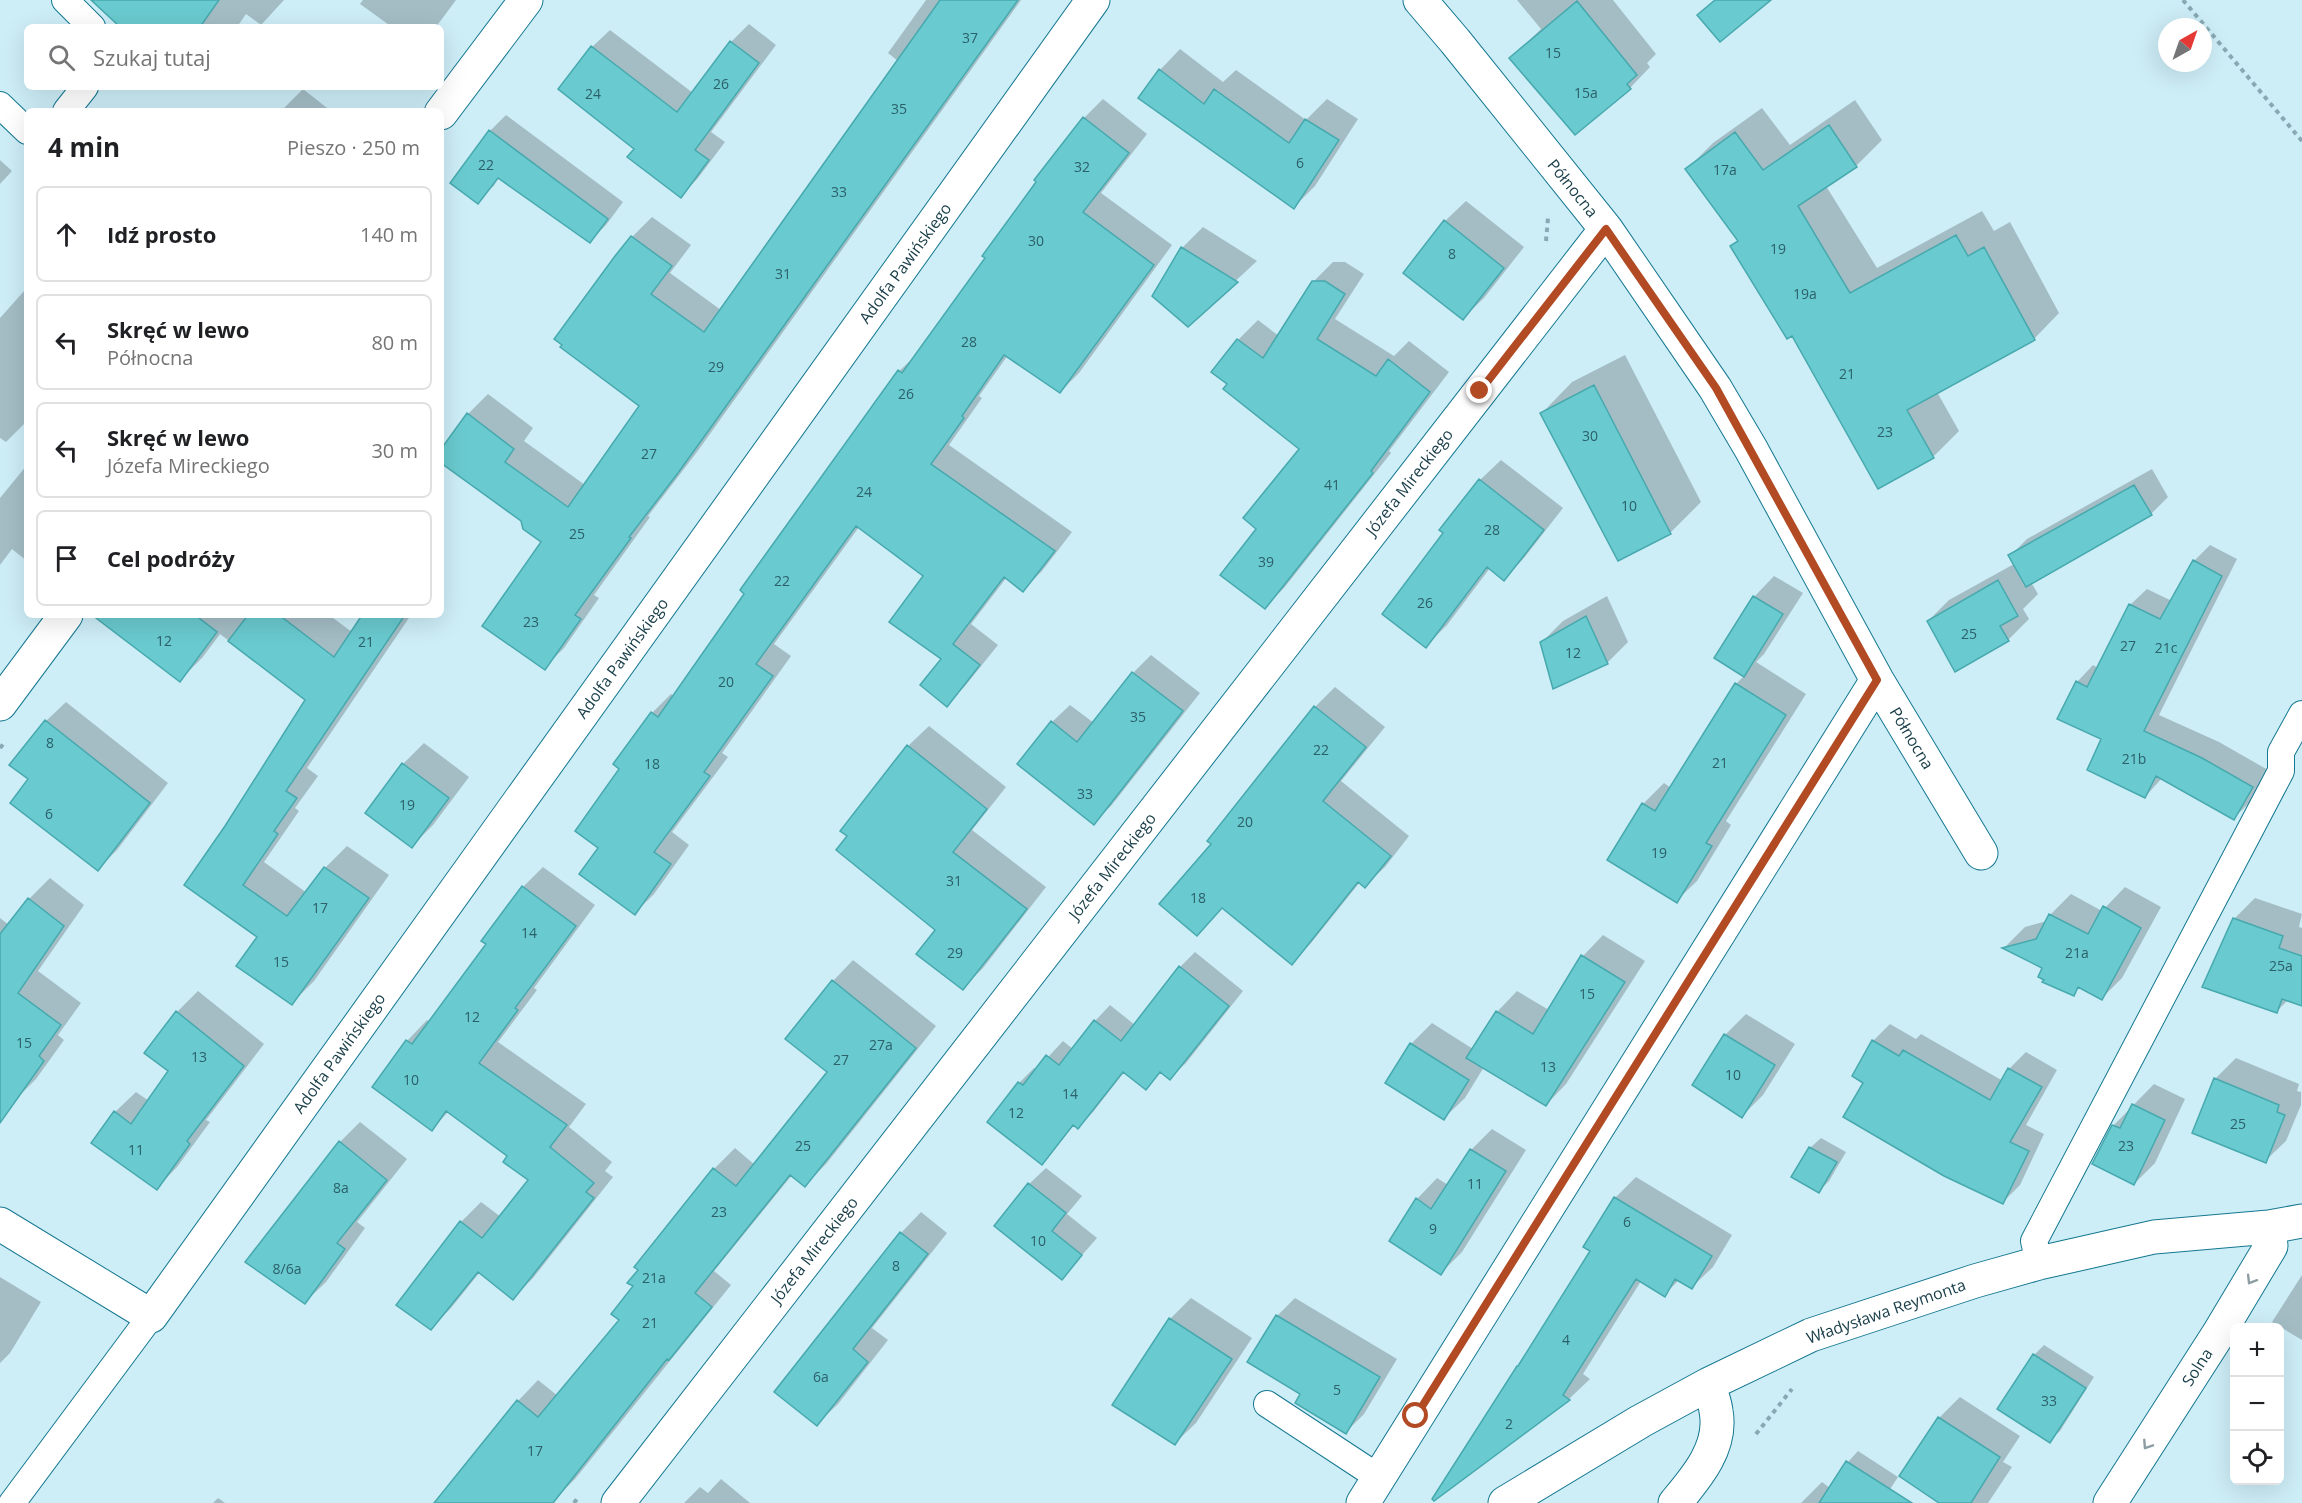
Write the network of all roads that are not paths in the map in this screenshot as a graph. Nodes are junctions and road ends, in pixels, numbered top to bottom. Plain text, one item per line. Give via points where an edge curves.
1 (65, 0) edge
2 (526, 0) edge
3 (1093, 0) edge
4 (1420, 0) edge
5 (89, 24) edge
6 (82, 90) edge
7 (0, 105) edge
8 (68, 108) edge
9 (444, 109) edge
10 (24, 127) edge
11 (1606, 229) junction
12 (64, 618) edge
13 (1877, 680) junction
14 (0, 704) edge
15 (2302, 714) edge
16 (1981, 853) dead end
17 (2302, 1221) edge
18 (0, 1224) edge
19 (2269, 1227) junction
20 (2040, 1263) junction
21 (151, 1316) junction
22 (1709, 1384) junction
23 (1267, 1404) dead end
24 (1371, 1490) edge
25 (12, 1503) edge
26 (618, 1503) edge
27 (1505, 1503) edge
28 (1675, 1503) edge
29 (2110, 1503) edge

1 - 5 lane
2 - 9 street
3 - 21 street, Adolfa Pawińskiego
4 - 11 street, Północna
6 - 8 lane
7 - 10 lane
11 - 13 street, Północna via 1716,388
11 - 26 street, Józefa Mireckiego
12 - 14 street
13 - 16 street, Północna
13 - 24 street
15 - 20 lane via 2281,752 2281,771 2034,1241
17 - 19 street, Władysława Reymonta
18 - 21 street
19 - 20 street, Władysława Reymonta via 2154,1237
19 -> 29 street, Solna via 2271,1246
20 - 22 street, Władysława Reymonta via 1811,1335
21 - 25 lane
22 - 27 street, Władysława Reymonta
22 - 28 street via 1717,1413 1717,1433 1710,1455
23 - 24 lane

